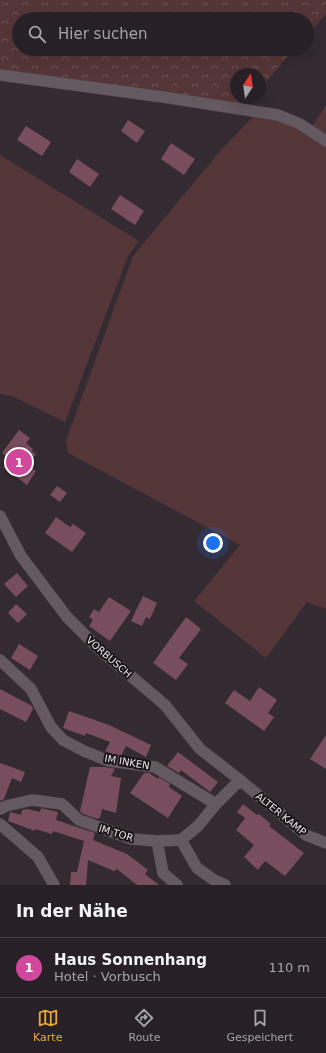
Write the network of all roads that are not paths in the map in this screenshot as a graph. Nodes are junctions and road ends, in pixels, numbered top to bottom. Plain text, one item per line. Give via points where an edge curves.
1 (0, 75) edge
2 (326, 141) edge
3 (0, 516) edge
4 (0, 660) edge
5 (240, 780) junction
6 (216, 804) junction
7 (0, 809) edge
8 (0, 824) edge
9 (181, 840) junction
10 (157, 841) junction
11 (326, 843) edge
12 (54, 885) edge
13 (176, 885) edge
14 (225, 885) edge

1 - 2 street via 278,115 300,124
3 - 5 street, VORBUSCH via 21,556 67,618 164,705 200,749
4 - 6 street, IM INKEN via 31,689 51,726 63,740 84,752 109,760 155,767
5 - 6 street
5 - 11 street, ALTER KAMP via 306,835
6 - 9 street via 198,826
7 - 10 street, IM TOR via 32,800 62,804 79,820 132,839
8 - 12 street via 38,856
9 - 10 street, IM TOR
9 - 14 street via 197,868
10 - 13 street via 163,873

